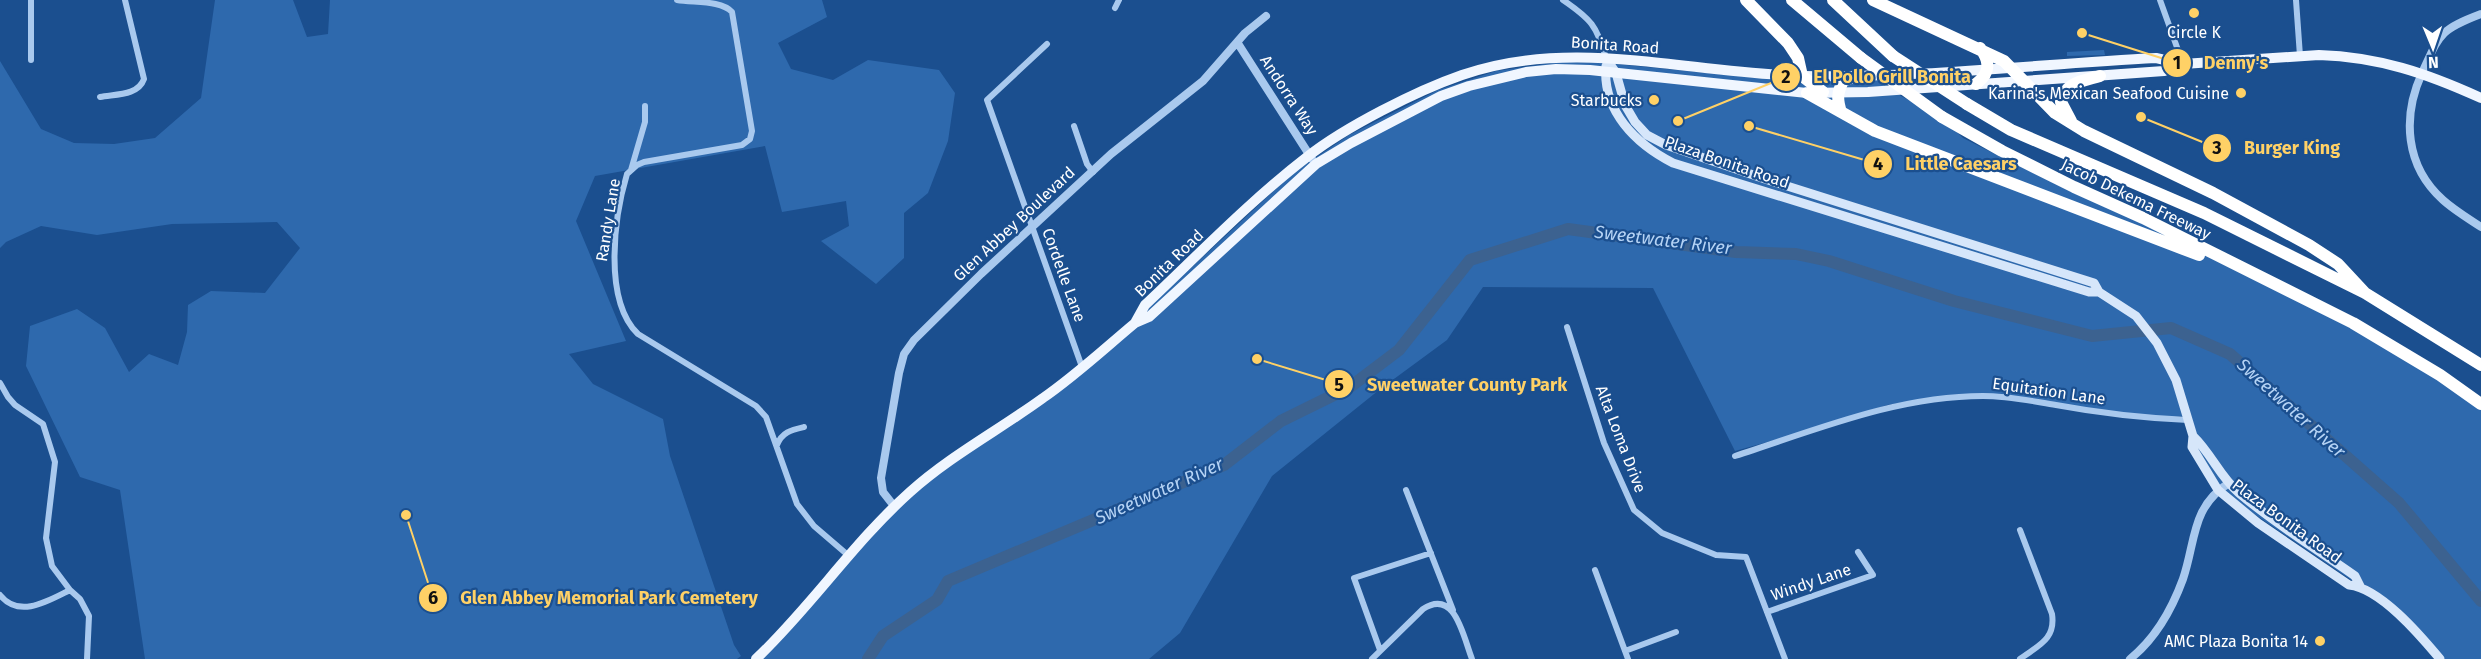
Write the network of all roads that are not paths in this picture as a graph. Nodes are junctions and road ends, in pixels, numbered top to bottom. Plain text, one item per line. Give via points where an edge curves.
1 (31, 0) edge
2 (125, 0) edge
3 (677, 0) edge
4 (1119, 0) edge
5 (1563, 0) edge
6 (1746, 0) edge
7 (1792, 0) edge
8 (1833, 0) edge
9 (1873, 0) edge
10 (2160, 0) edge
11 (2296, 0) edge
12 (1114, 8) dead end
13 (2481, 14) edge
14 (1266, 16) dead end
15 (1237, 42) junction
16 (1047, 44) dead end
17 (1979, 47) junction
18 (2300, 56) junction
19 (1606, 58) junction
20 (31, 60) dead end
21 (2183, 64) junction
22 (2011, 66) junction
23 (1989, 68) junction
24 (1611, 72) junction
25 (2422, 73) junction
26 (1802, 76) junction
27 (1856, 76) junction
28 (2100, 76) junction
29 (2026, 81) junction
30 (1976, 84) junction
31 (1823, 92) junction
32 (1838, 92) junction
33 (1807, 93) junction
34 (100, 97) dead end
35 (2481, 98) edge
36 (645, 106) dead end
37 (1841, 112) junction
38 (2073, 124) junction
39 (1074, 126) dead end
40 (1313, 159) junction
41 (631, 170) junction
42 (1093, 172) junction
43 (1032, 226) junction
44 (2481, 227) edge
45 (2256, 277) junction
46 (2099, 292) junction
47 (2365, 293) junction
48 (1567, 327) dead end
49 (2481, 365) edge
50 (1082, 367) junction
51 (0, 383) edge
52 (2481, 404) edge
53 (2188, 420) junction
54 (804, 427) dead end
55 (2193, 436) junction
56 (777, 446) junction
57 (1735, 456) dead end
58 (2229, 483) junction
59 (1406, 490) dead end
60 (2218, 490) junction
61 (894, 506) junction
62 (2020, 530) dead end
63 (1858, 552) dead end
64 (1431, 553) junction
65 (849, 556) junction
66 (1595, 570) dead end
67 (2360, 586) junction
68 (70, 590) junction
69 (0, 595) edge
70 (1454, 611) junction
71 (1767, 612) junction
72 (1676, 632) dead end
73 (1380, 650) junction
74 (1627, 655) edge
75 (87, 659) edge
76 (756, 659) edge
77 (1372, 659) edge
78 (1472, 659) edge
79 (1619, 659) edge
80 (1785, 659) edge
81 (2020, 659) edge
82 (2130, 659) edge
83 (2440, 659) edge

1 - 20 street
2 - 34 street via 144,79 134,91
3 - 41 street, Randy Lane via 718,2 732,12 752,131 750,139 742,145 644,162
4 - 12 street
5 - 19 street via 1599,33
6 - 26 highway via 1788,43 1798,58
7 - 45 highway, Jacob Dekema Freeway, bridge via 1861,58 1942,117 2074,188 2143,218
8 - 47 highway, Jacob Dekema Freeway, bridge via 1893,56 2011,130 2204,213
9 - 17 highway
10 - 21 street
11 - 18 street
13 - 25 street via 2448,28
14 - 15 street, Glen Abbey Boulevard
15 - 40 street, Andorra Way
15 - 42 street, Glen Abbey Boulevard via 1203,81
16 - 43 street, Cordelle Lane via 987,100
17 - 22 highway
17 - 23 highway
18 - 21 main road, Bonita Road
18 - 25 main road, Bonita Road via 2372,60
19 - 24 main road, Plaza Bonita Road
19 - 26 main road, Bonita Road
19 - 40 main road, Bonita Road via 1516,61 1461,75 1383,111
21 - 22 main road, Bonita Road via 2156,58
21 - 28 main road, Bonita Road via 2164,71
22 - 23 main road, Bonita Road
22 - 29 highway
23 - 27 main road, Bonita Road
23 - 30 highway
24 - 33 main road, Bonita Road
24 - 40 main road, Bonita Road via 1556,69 1469,86
24 - 46 main road, Plaza Bonita Road via 1635,122 1647,135 1666,145 2094,283
24 - 46 main road, Plaza Bonita Road via 1608,93 1624,125 1655,154 1673,163
25 - 35 main road, Bonita Road
25 - 44 street via 2411,102 2408,126 2417,163 2444,201
26 - 27 main road, Bonita Road
26 - 31 highway
27 - 32 highway via 1843,81
28 - 29 main road, Bonita Road
28 - 38 highway via 2066,89 2061,102
29 - 30 main road, Bonita Road
29 - 38 highway via 2055,113
30 - 32 main road, Bonita Road
31 - 32 main road, Bonita Road
31 - 33 main road, Bonita Road
32 - 37 highway
33 - 37 highway
36 - 41 street via 645,122
37 - 45 highway via 1875,131
38 - 47 highway via 2309,245 2338,264
39 - 42 street
40 - 50 main road, Bonita Road via 1149,317 1135,323
41 - 56 street, Randy Lane via 624,185 613,258 627,319 638,334 756,406 769,422
42 - 43 street, Glen Abbey Boulevard
43 - 50 street, Cordelle Lane
43 - 61 street, Glen Abbey Boulevard via 904,354 881,478 883,492
45 - 52 highway, Jacob Dekema Freeway via 2353,323
46 - 53 main road, Plaza Bonita Road via 2128,309 2148,329 2176,380
47 - 49 highway, Jacob Dekema Freeway
48 - 71 street, Alta Loma Drive via 1604,443 1634,510 1662,533 1716,555 1746,557
50 - 61 main road, Bonita Road via 1045,397 938,469
51 - 68 street via 15,405 42,424 48,439 55,462 46,538 52,566
53 - 55 main road, Plaza Bonita Road
53 - 57 street, Equitation Lane via 2135,417 2010,397 1940,398 1875,410
54 - 56 street via 789,430
55 - 58 main road, Plaza Bonita Road
55 - 60 main road, Plaza Bonita Road via 2192,447
56 - 65 street, Randy Lane via 797,504 814,526
58 - 60 street
58 - 67 main road, Plaza Bonita Road via 2355,576
59 - 64 street
60 - 67 main road, Plaza Bonita Road via 2258,523 2349,585
60 - 82 street via 2196,524 2191,554 2173,604
61 - 65 main road, Bonita Road
62 - 81 street via 2053,619 2045,643
63 - 71 street, Windy Lane via 1873,575
64 - 70 street
64 - 73 street via 1354,578
65 - 76 main road, Bonita Road via 789,627
66 - 74 street
67 - 83 main road, Plaza Bonita Road via 2408,623
68 - 69 street via 43,604 23,608 6,602
68 - 75 street via 80,598 90,616
70 - 73 street via 1447,605 1431,604
70 - 78 street
71 - 80 street, Alta Loma Drive
72 - 74 street
73 - 77 street
74 - 79 street

